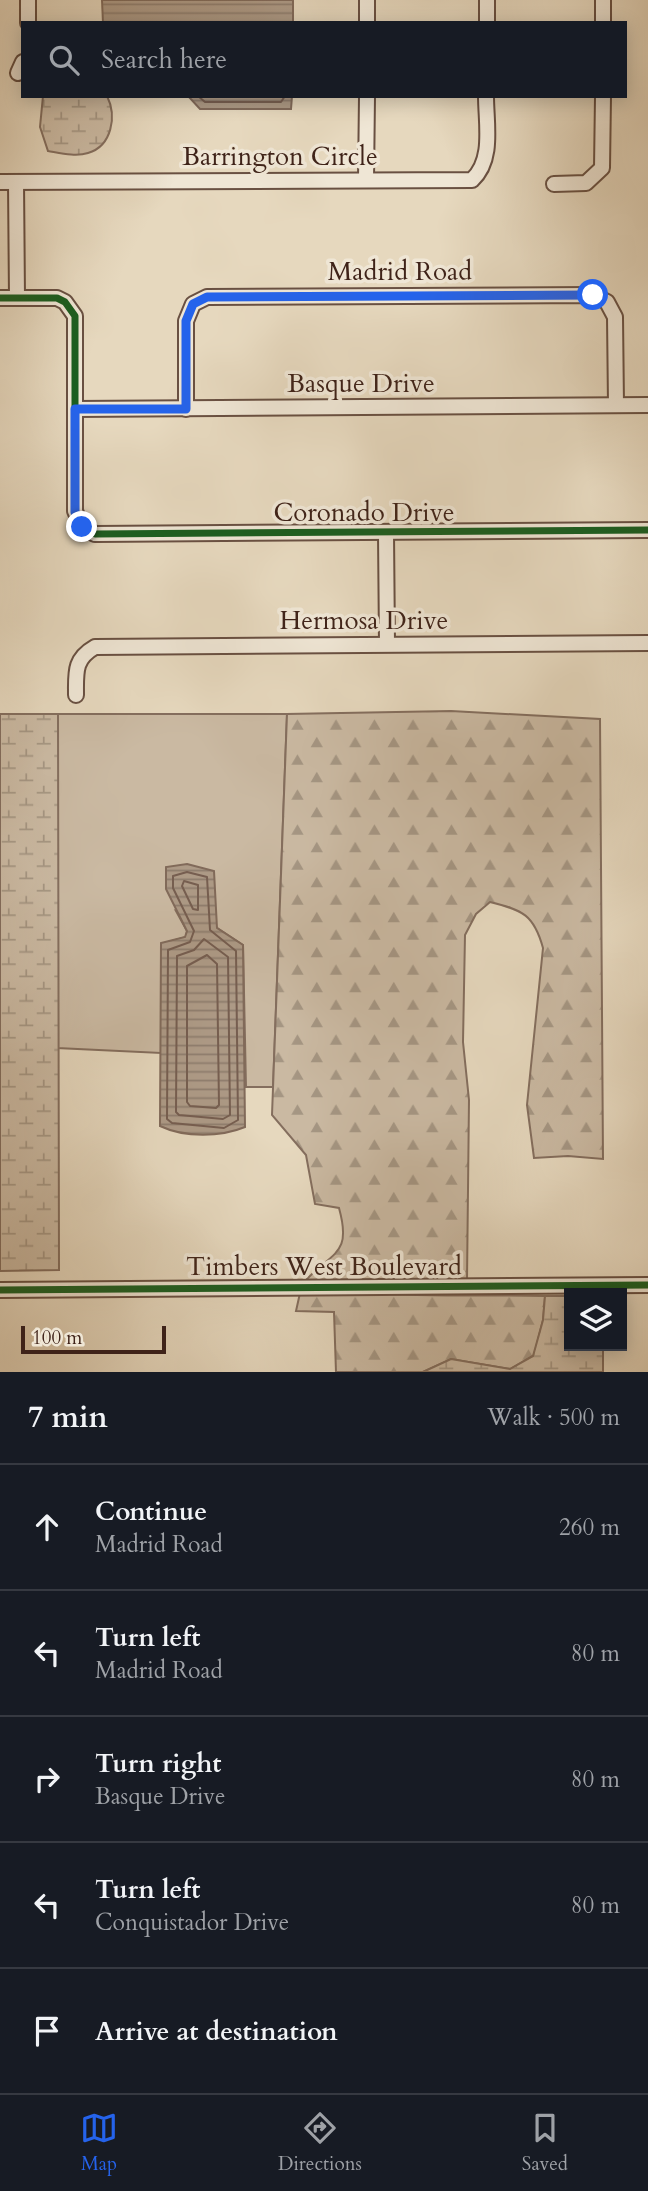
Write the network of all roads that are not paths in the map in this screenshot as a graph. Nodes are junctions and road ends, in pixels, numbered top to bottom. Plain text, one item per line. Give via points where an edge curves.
1 (28, 0) edge
2 (367, 0) edge
3 (487, 0) edge
4 (603, 0) edge
5 (28, 21) edge
6 (367, 21) edge
7 (487, 21) edge
8 (603, 21) edge
9 (367, 98) edge
10 (486, 98) edge
11 (603, 98) edge
12 (366, 180) junction
13 (0, 182) edge
14 (16, 182) junction
15 (554, 184) dead end
16 (0, 298) edge
17 (17, 298) junction
18 (615, 405) junction
19 (648, 405) edge
20 (75, 409) junction
21 (186, 409) junction
22 (648, 530) edge
23 (386, 533) junction
24 (648, 643) edge
25 (387, 644) junction
26 (76, 695) dead end
27 (648, 1284) edge
28 (0, 1290) edge

1 - 5 street
2 - 6 street
3 - 7 street
4 - 8 street
9 - 12 street
10 - 12 street, Barrington Circle via 486,160 472,180
11 - 15 street via 603,168 586,183
12 - 14 street, Barrington Circle
13 - 14 street, Barrington Circle
14 - 17 street
16 - 17 street
17 - 20 street via 57,298 75,316
18 - 19 street, Basque Drive
18 - 21 street, Basque Drive
18 - 21 street, Madrid Road via 615,317 607,302 593,295 207,297 193,304 186,321
20 - 21 street, Basque Drive
20 - 23 street, Coronado Drive via 75,512 82,527 95,534
22 - 23 street, Coronado Drive
23 - 25 street
24 - 25 street, Hermosa Drive
25 - 26 street, Hermosa Drive via 96,647 76,665
27 - 28 street, Timbers West Boulevard

